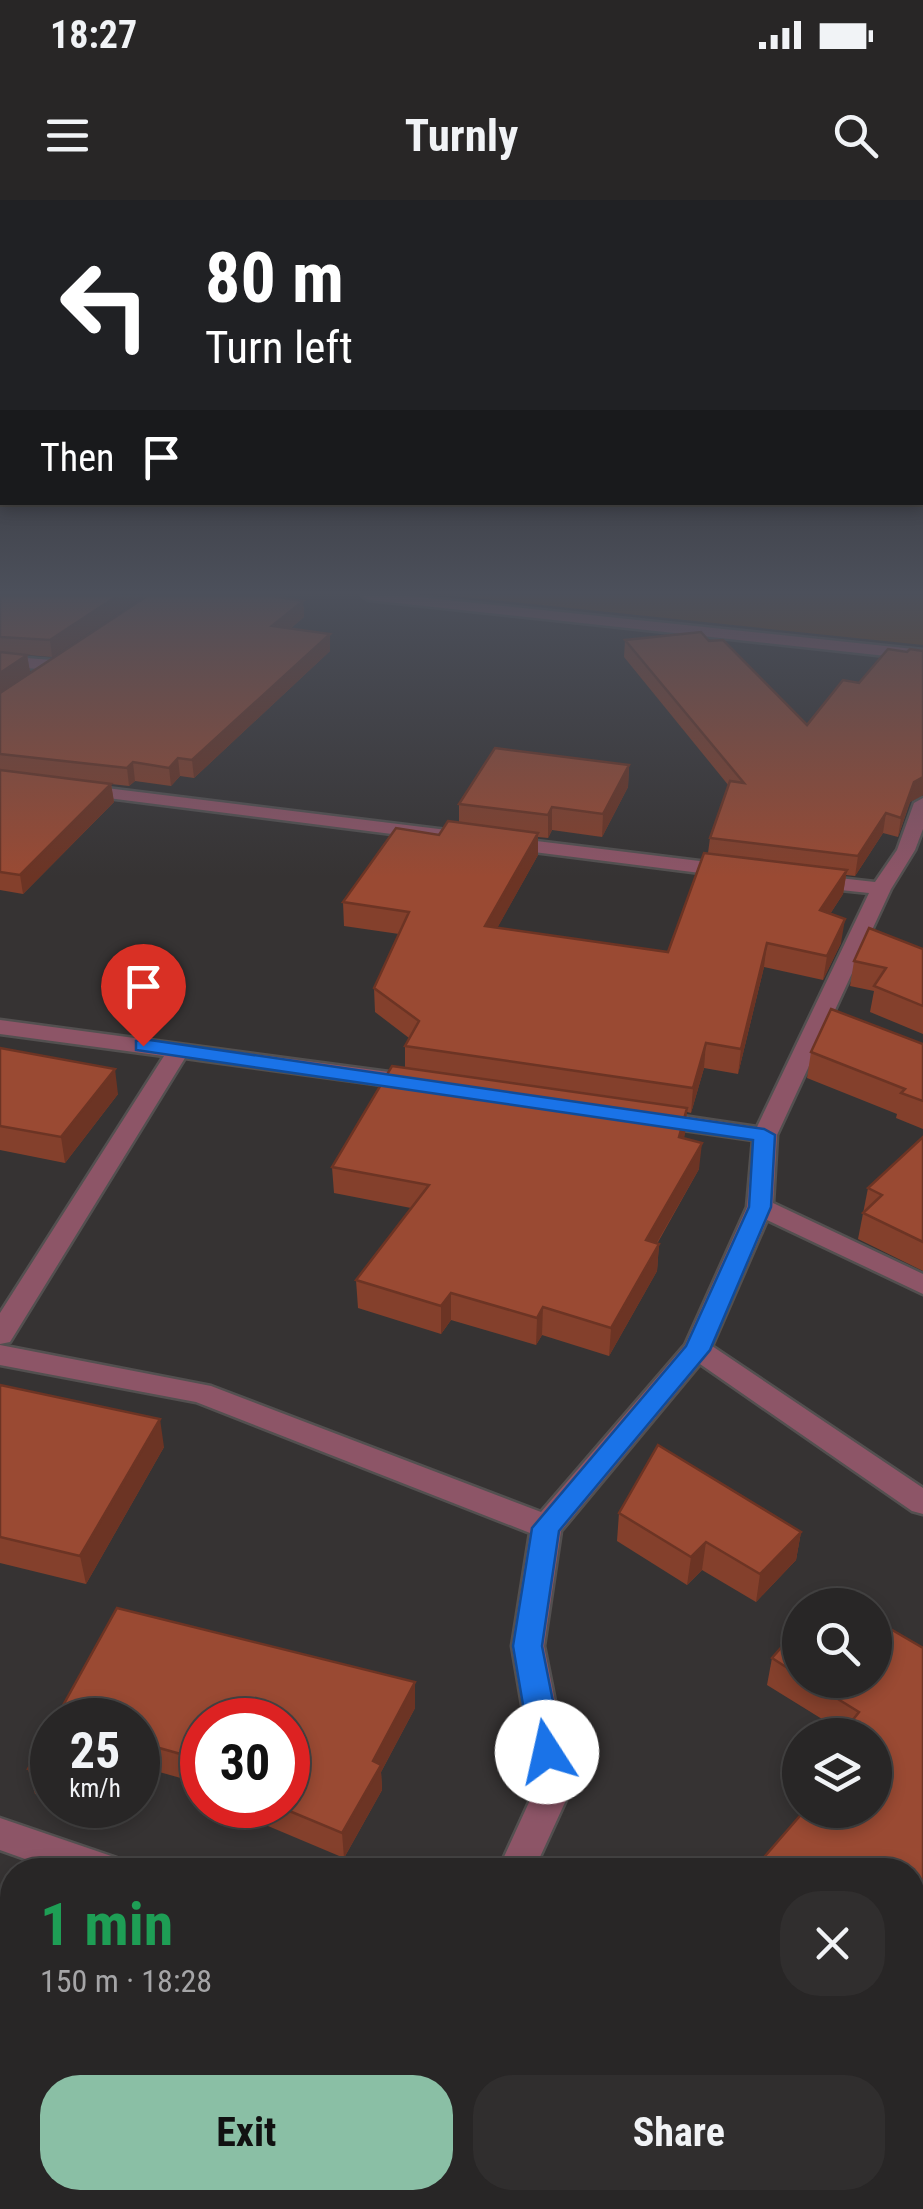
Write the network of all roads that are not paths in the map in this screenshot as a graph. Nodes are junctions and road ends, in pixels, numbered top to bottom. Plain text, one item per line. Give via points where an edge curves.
1 (59, 787) edge
2 (923, 803) edge
3 (914, 852) edge
4 (744, 872) edge
5 (783, 877) edge
6 (881, 889) junction
7 (0, 1027) edge
8 (179, 1050) junction
9 (444, 1087) edge
10 (633, 1115) edge
11 (764, 1135) junction
12 (760, 1207) junction
13 (923, 1285) edge
14 (0, 1335) edge
15 (697, 1350) junction
16 (0, 1355) edge
17 (923, 1503) edge
18 (546, 1528) junction
19 (0, 1834) edge
20 (69, 1858) edge
21 (521, 1858) edge

1 - 4 street
2 - 3 street
3 - 6 street
5 - 6 street
6 - 11 street via 831,1019
7 - 8 street
8 - 9 street
8 - 14 street
10 - 11 street
11 - 12 street
12 - 13 street
12 - 15 street
15 - 17 street
15 - 18 street
16 - 18 street via 201,1393
18 - 21 street via 528,1646 554,1786
19 - 20 street

